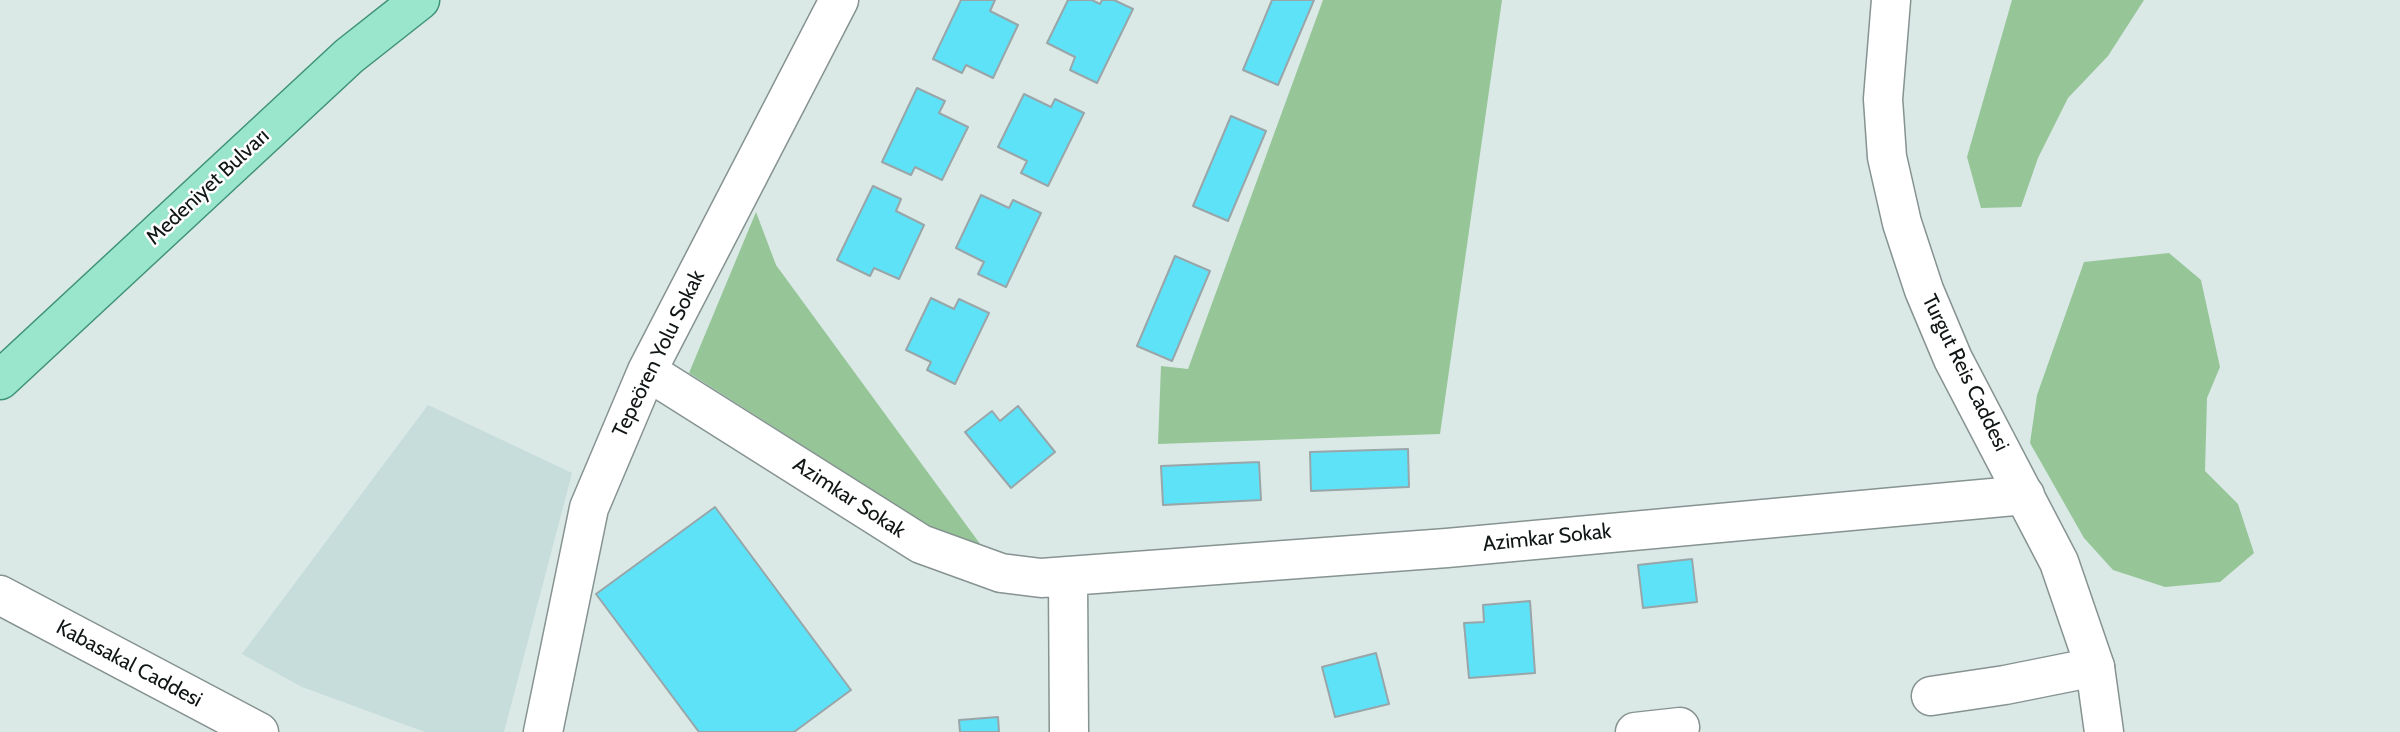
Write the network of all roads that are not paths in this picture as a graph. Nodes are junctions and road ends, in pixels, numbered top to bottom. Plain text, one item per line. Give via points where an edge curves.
1 (420, 0) edge
2 (839, 0) edge
3 (1891, 0) edge
4 (647, 371) junction
5 (0, 380) edge
6 (2025, 495) junction
7 (1068, 579) junction
8 (0, 595) edge
9 (2095, 667) junction
10 (1931, 695) dead end
11 (1680, 727) dead end
12 (259, 732) edge
13 (543, 732) edge
14 (1069, 732) edge
15 (1635, 732) edge
16 (2104, 732) edge

1 - 5 main road, Medeniyet Bulvarı via 349,56
2 - 4 street, Tepeören Yolu Sokak
3 - 6 street, Turgut Reis Caddesi via 1884,99 1887,158 1902,223 1953,359
4 - 7 street, Azimkar Sokak via 921,544 1001,573
4 - 13 street, Tepeören Yolu Sokak via 589,508
6 - 7 street, Azimkar Sokak
6 - 9 street, Turgut Reis Caddesi via 2059,562
7 - 14 street
8 - 12 street, Kabasakal Caddesi
9 - 10 street
9 - 16 street, Turgut Reis Caddesi
11 - 15 street

